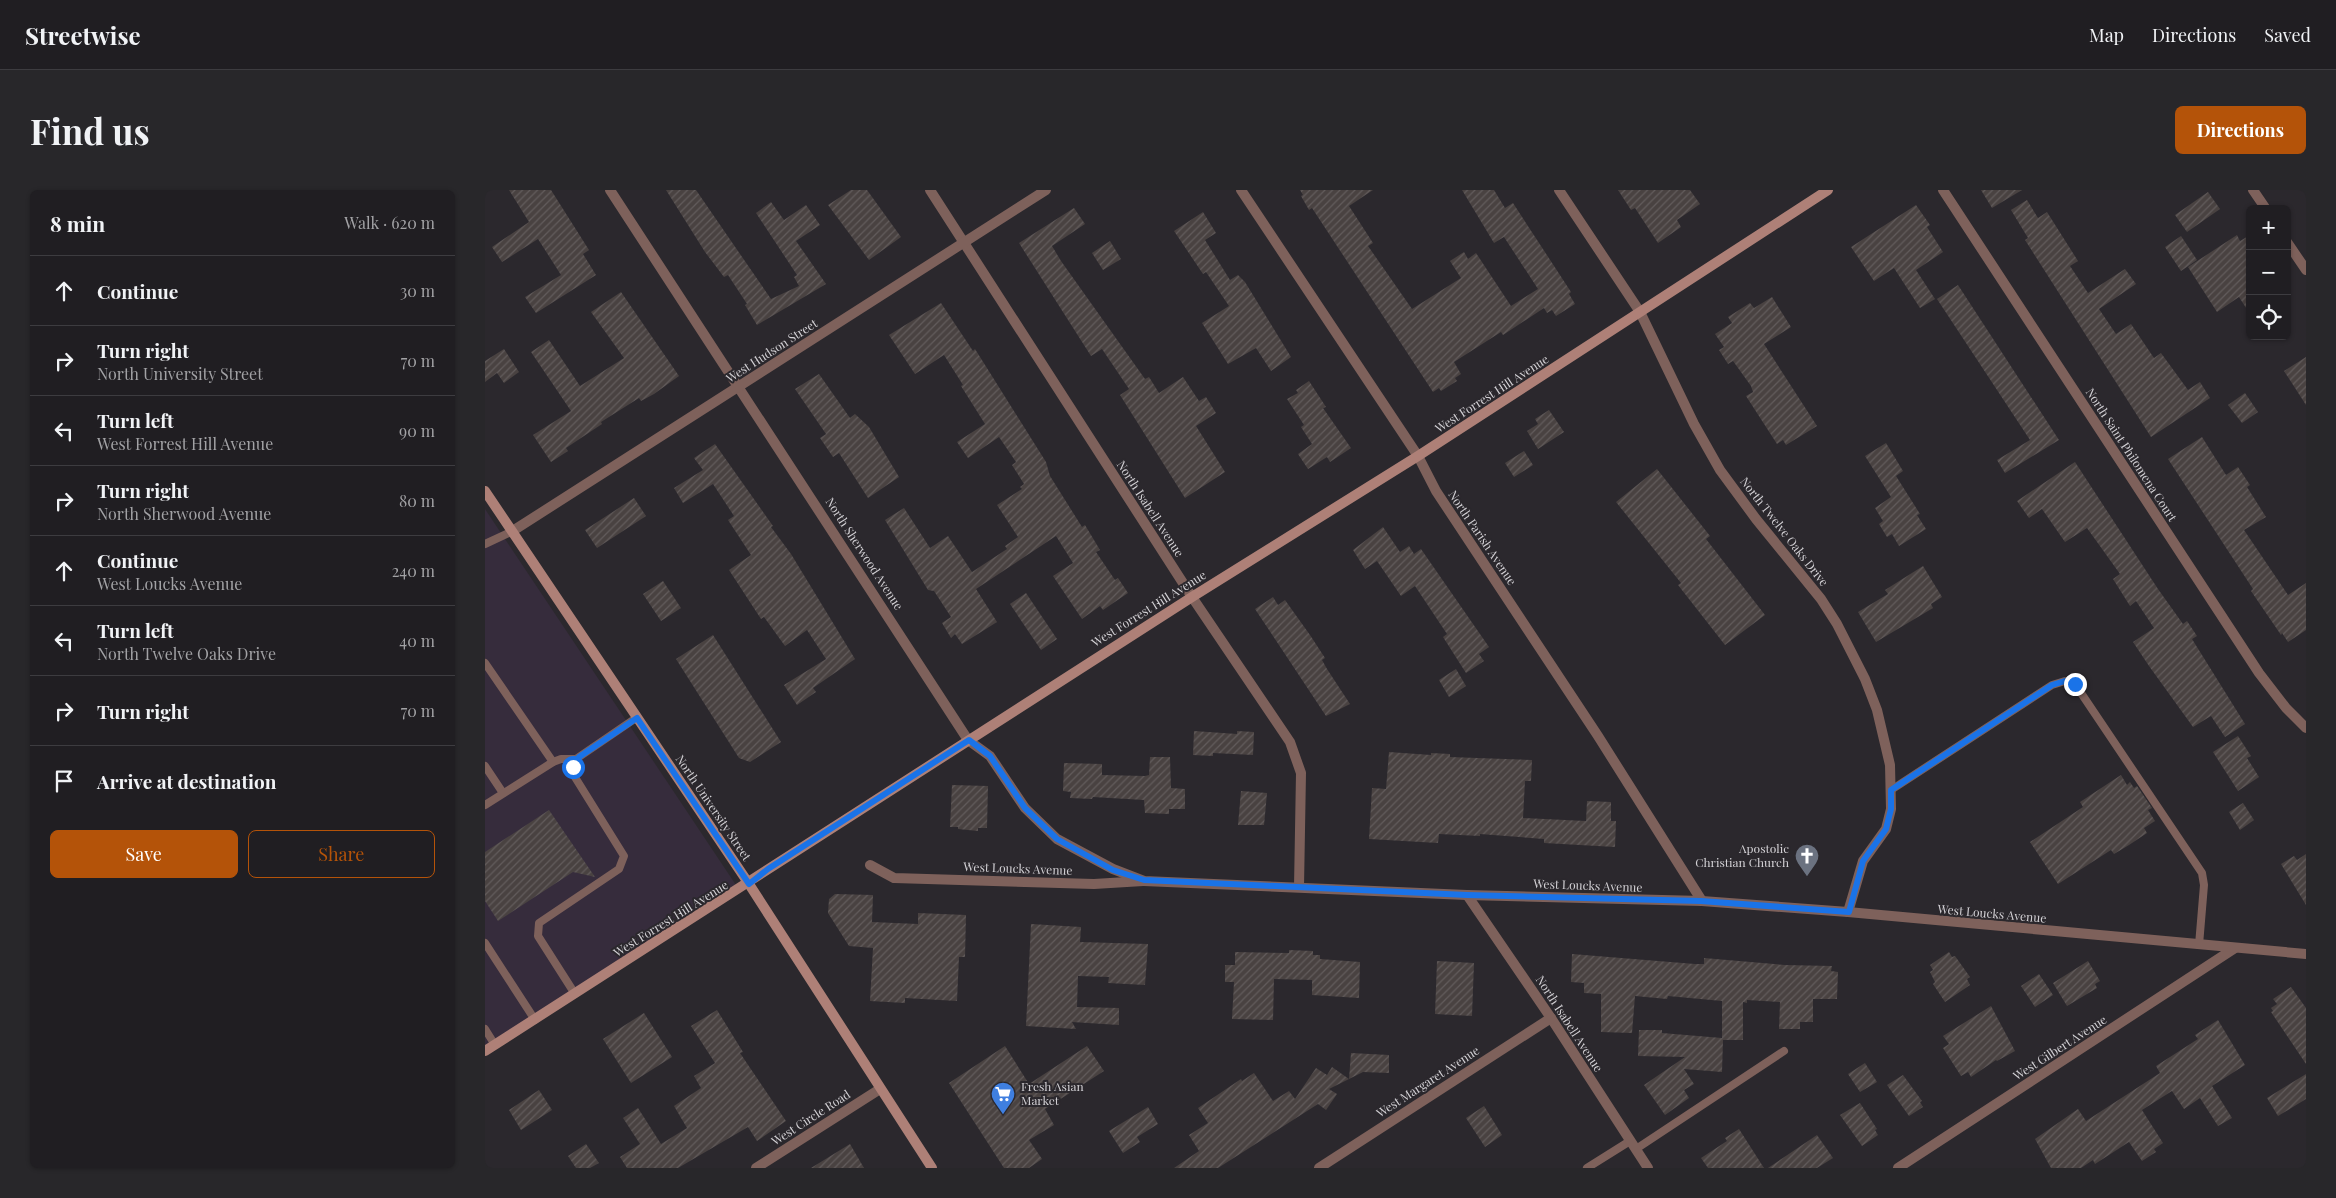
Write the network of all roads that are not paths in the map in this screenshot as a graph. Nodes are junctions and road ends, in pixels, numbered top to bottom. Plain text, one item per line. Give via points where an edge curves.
1 (610, 190) edge
2 (930, 190) edge
3 (1046, 190) edge
4 (1241, 190) edge
5 (1559, 190) edge
6 (1828, 190) edge
7 (1943, 190) edge
8 (2253, 190) edge
9 (2263, 205) edge
10 (965, 243) junction
11 (2291, 248) edge
12 (2306, 270) edge
13 (1640, 312) junction
14 (740, 386) junction
15 (1418, 456) junction
16 (485, 491) edge
17 (511, 532) junction
18 (485, 544) edge
19 (1191, 597) junction
20 (485, 663) edge
21 (637, 718) junction
22 (2306, 728) edge
23 (969, 740) junction
24 (576, 759) junction
25 (553, 762) junction
26 (485, 766) edge
27 (1891, 790) junction
28 (503, 793) junction
29 (485, 805) edge
30 (870, 865) dead end
31 (1144, 880) junction
32 (749, 884) junction
33 (1299, 887) junction
34 (1467, 895) junction
35 (1701, 901) junction
36 (1849, 912) junction
37 (485, 943) edge
38 (2199, 945) junction
39 (2235, 948) junction
40 (2306, 954) edge
41 (575, 994) junction
42 (1551, 1018) junction
43 (535, 1020) junction
44 (485, 1029) edge
45 (495, 1045) junction
46 (485, 1051) edge
47 (1784, 1051) dead end
48 (880, 1089) junction
49 (1633, 1145) junction
50 (756, 1168) edge
51 (932, 1168) edge
52 (1319, 1168) edge
53 (1587, 1168) edge
54 (1648, 1168) edge
55 (1898, 1168) edge

1 - 14 street, North Sherwood Avenue
2 - 10 street, North Isabell Avenue
3 - 10 street, West Hudson Street
4 - 15 street, North Parish Avenue
5 - 13 street, North Twelve Oaks Drive
6 - 13 main road, West Forrest Hill Avenue
7 - 22 street, North Saint Philomena Court via 2271,690
8 - 9 street
10 - 14 street, West Hudson Street
10 - 19 street, North Isabell Avenue
11 - 12 street
13 - 15 main road, West Forrest Hill Avenue
13 - 27 street, North Twelve Oaks Drive via 1720,470 1802,573 1837,624 1877,710 1890,765
14 - 17 street, West Hudson Street
14 - 23 street, North Sherwood Avenue
15 - 19 main road, West Forrest Hill Avenue
15 - 35 street, North Parish Avenue via 1436,491 1599,736
16 - 17 main road, North University Street
17 - 18 lane
17 - 21 main road, North University Street
19 - 23 main road, West Forrest Hill Avenue
19 - 33 street, North Isabell Avenue via 1290,742 1301,773
20 - 25 lane
21 - 24 lane
21 - 32 main road, North University Street
23 - 31 street, North Sherwood Avenue via 990,756 1025,808 1057,839 1113,870
23 - 32 main road, West Forrest Hill Avenue
24 - 25 lane
24 - 41 lane via 573,774 624,856 619,869 539,923 538,936
25 - 28 lane
26 - 28 lane
27 - 36 street, North Twelve Oaks Drive via 1886,829 1863,861
27 - 38 lane via 2052,685 2065,681 2075,684 2201,873 2205,885
28 - 29 lane
30 - 31 street, West Loucks Avenue via 894,878 1094,884
31 - 33 street, West Loucks Avenue
32 - 41 main road, West Forrest Hill Avenue
32 - 48 main road, North University Street
33 - 34 street, West Loucks Avenue
34 - 35 street, West Loucks Avenue
34 - 42 street, North Isabell Avenue
35 - 36 street, West Loucks Avenue
36 - 38 street, West Loucks Avenue
37 - 43 lane
38 - 39 street, West Loucks Avenue
39 - 40 street, West Loucks Avenue
39 - 55 street, West Gilbert Avenue
41 - 43 main road, West Forrest Hill Avenue
42 - 49 street, North Isabell Avenue
42 - 52 street, West Margaret Avenue
43 - 45 main road, West Forrest Hill Avenue
44 - 45 lane
45 - 46 main road, West Forrest Hill Avenue
47 - 49 lane
48 - 50 street, West Circle Road
48 - 51 main road, North University Street
49 - 53 lane
49 - 54 street, North Isabell Avenue

